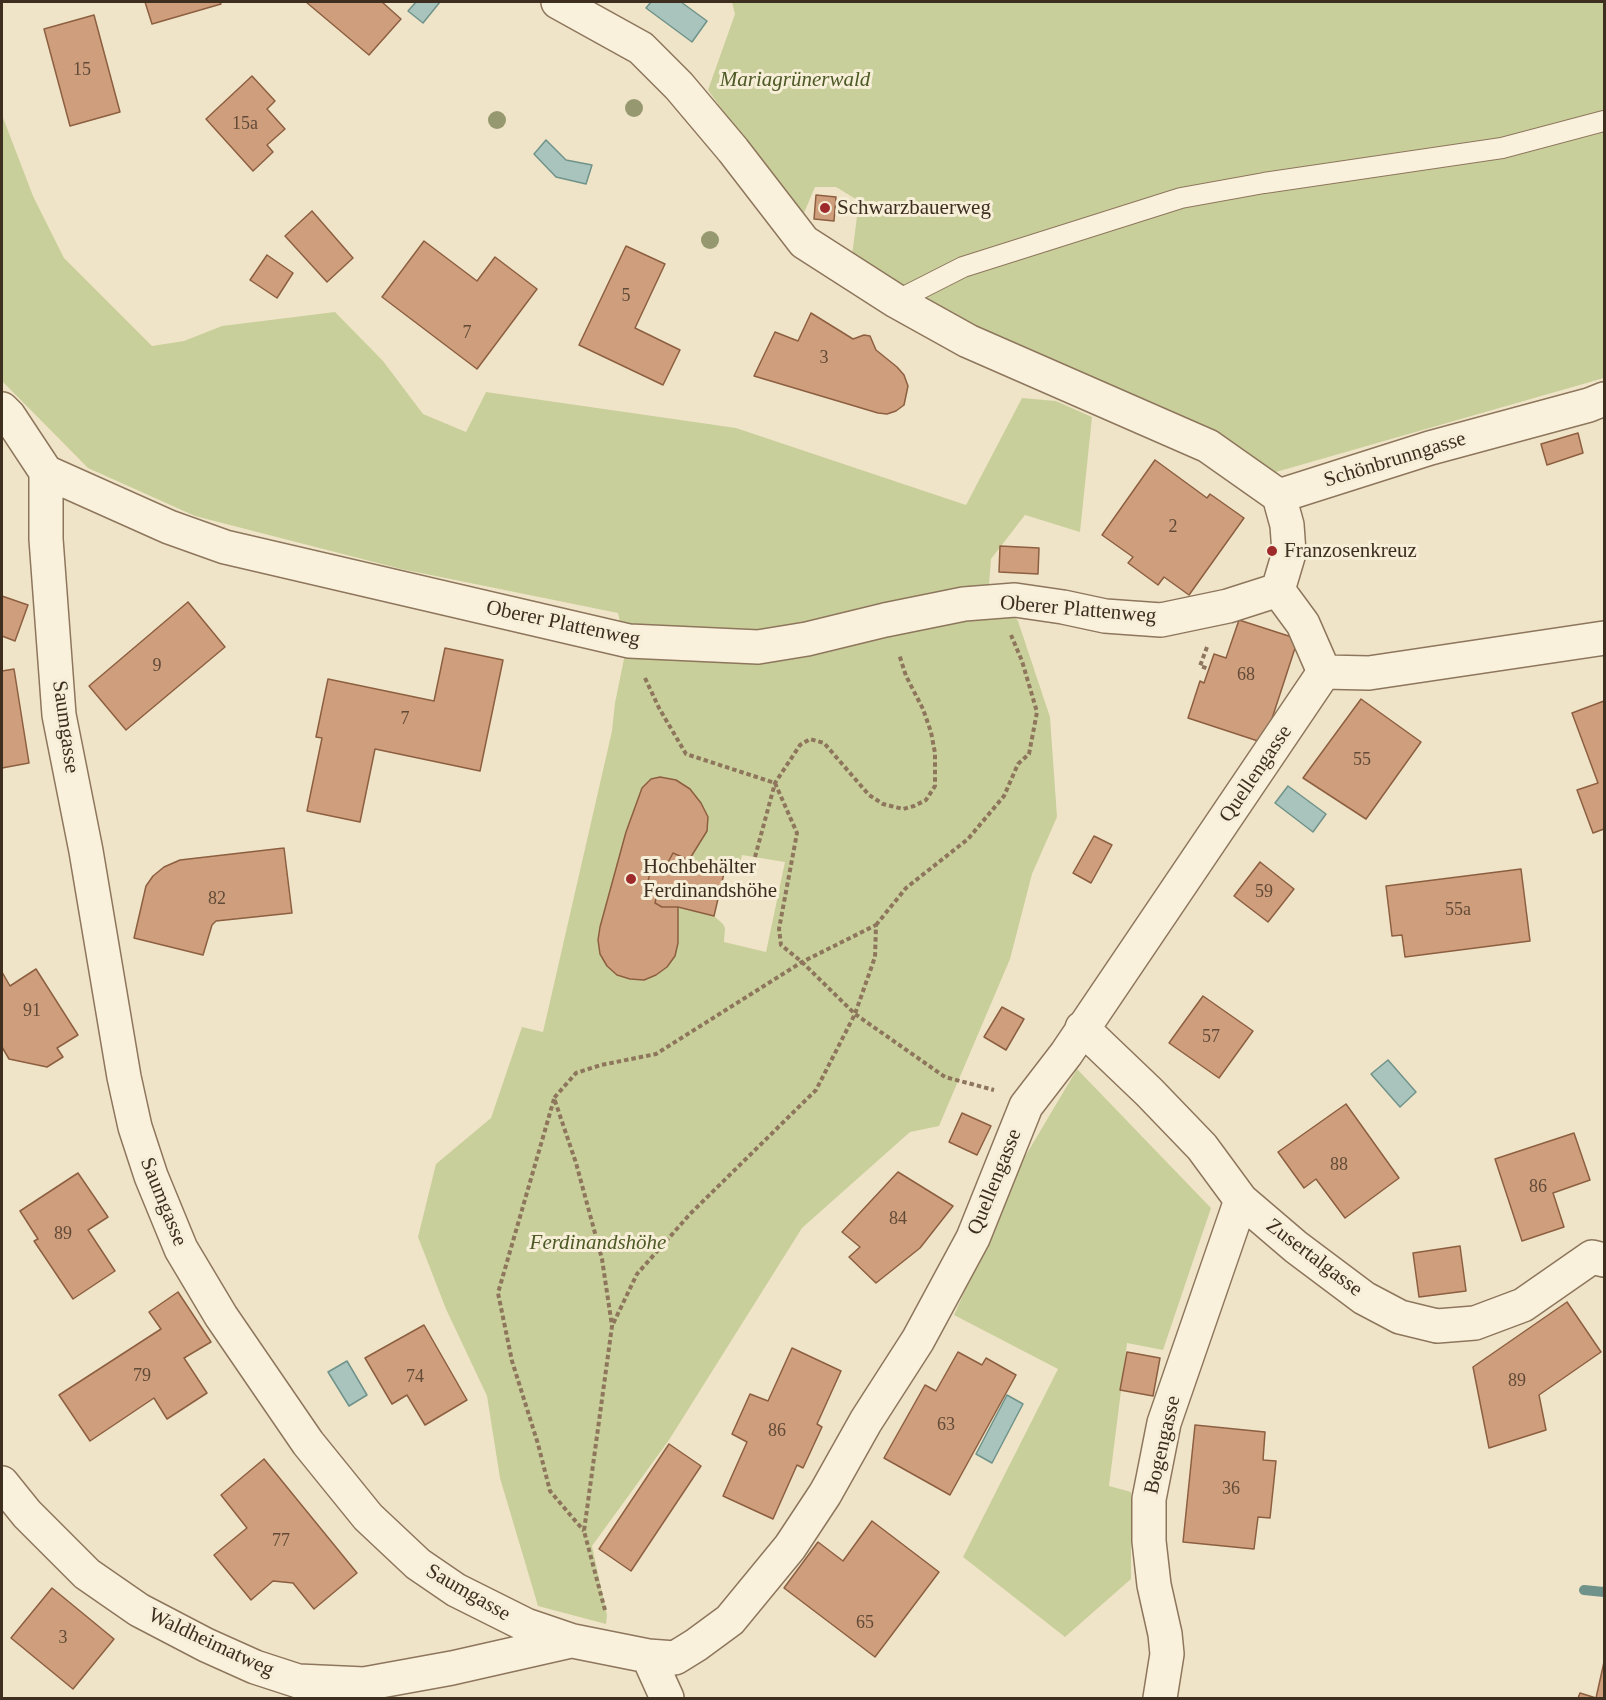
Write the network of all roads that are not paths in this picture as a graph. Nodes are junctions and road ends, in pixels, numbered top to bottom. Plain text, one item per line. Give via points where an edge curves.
1 (558, 2) edge
2 (1605, 121) edge
3 (896, 301) junction
4 (1605, 399) edge
5 (2, 409) edge
6 (46, 472) junction
7 (1279, 496) junction
8 (1278, 590) junction
9 (1605, 638) edge
10 (1324, 672) junction
11 (1082, 1028) junction
12 (1241, 1200) junction
13 (1605, 1260) edge
14 (2, 1483) edge
15 (573, 1641) junction
16 (637, 1654) junction
17 (667, 1698) edge
18 (1160, 1698) edge

1 - 3 street via 641,48 733,150 804,242
2 - 3 lane via 1502,148 1181,198 963,267
3 - 7 street via 968,341 1208,446
4 - 7 street, Schönbrunngasse
5 - 6 street
6 - 8 street, Oberer Plattenweg via 169,527 225,547 629,641 758,647 964,604 1015,600 1105,616 1161,620 1228,606
6 - 15 street, Saumgasse via 46,539 59,715 135,1127 181,1249 221,1316 295,1424 368,1517 418,1564 456,1590 526,1625
7 - 8 street via 1289,553
8 - 10 street via 1303,624
9 - 10 street via 1369,673
10 - 11 street, Quellengasse
11 - 12 street, Zusertalgasse via 1202,1147
11 - 16 street, Quellengasse via 1026,1106 973,1238 924,1329 789,1547 730,1620 696,1645 675,1658
12 - 13 street, Zusertalgasse via 1364,1298 1400,1317 1437,1326 1475,1323 1523,1305 1592,1257
12 - 18 street, Bogengasse via 1164,1423 1149,1499 1154,1585 1166,1634
14 - 15 street, Waldheimatweg via 87,1574 139,1610 245,1663 298,1681 364,1684
15 - 16 street, Saumgasse
16 - 17 street

